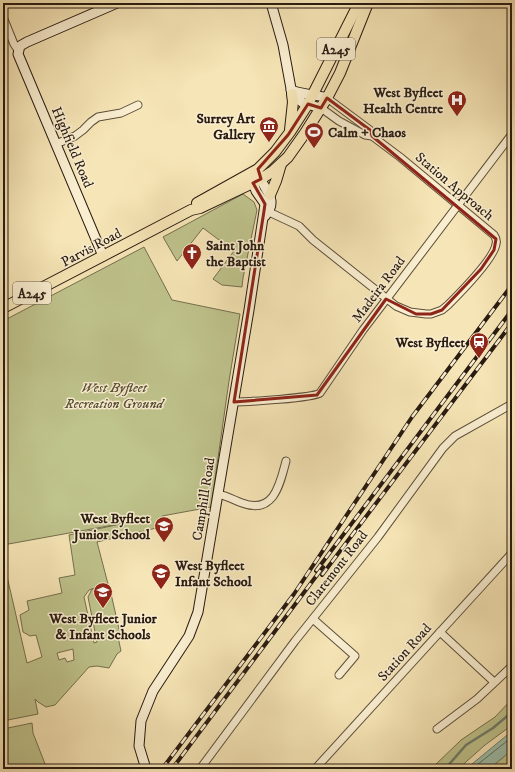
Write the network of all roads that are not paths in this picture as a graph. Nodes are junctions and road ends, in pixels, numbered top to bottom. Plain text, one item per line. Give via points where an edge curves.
1 (117, 3) edge
2 (271, 3) edge
3 (359, 3) edge
4 (368, 3) edge
5 (3, 17) edge
6 (18, 50) junction
7 (291, 92) junction
8 (313, 94) junction
9 (327, 98) junction
10 (308, 104) junction
11 (138, 105) dead end
12 (321, 108) junction
13 (290, 132) junction
14 (512, 134) edge
15 (372, 136) junction
16 (56, 144) junction
17 (281, 164) junction
18 (256, 176) junction
19 (270, 195) junction
20 (458, 205) junction
21 (266, 215) junction
22 (103, 256) junction
23 (386, 299) junction
24 (3, 308) edge
25 (234, 402) junction
26 (512, 404) edge
27 (286, 461) dead end
28 (218, 494) junction
29 (512, 553) edge
30 (312, 619) junction
31 (440, 632) junction
32 (512, 666) edge
33 (339, 675) dead end
34 (494, 682) junction
35 (437, 729) dead end
36 (146, 769) edge
37 (200, 769) edge
38 (316, 769) edge

1 - 6 street via 27,42
2 - 7 street via 283,45
3 - 8 main road, A245
4 - 9 main road, A245 via 340,73
5 - 6 street, Highfield Road
6 - 16 street, Highfield Road
7 - 8 street
7 - 10 street via 300,101
7 - 13 main road via 293,102
8 - 9 street
8 - 10 main road, A245
9 - 12 main road, A245
9 - 15 street, Station Approach via 370,130
10 - 12 street
10 - 13 main road, A245
11 - 16 street via 121,113 98,117 75,136
12 - 15 street, Station Approach via 339,121
12 - 17 main road, A245
13 - 18 main road, A245
14 - 20 street, Madeira Road
15 - 20 street, Station Approach
16 - 22 street, Highfield Road
17 - 18 main road, A245
17 - 19 main road
18 - 19 street
18 - 21 street, Camphill Road via 256,191 265,204
18 - 22 main road, Parvis Road / A245 via 200,208 191,210
19 - 21 street, Camphill Road via 272,202
20 - 23 street, Madeira Road
20 - 23 street, Station Approach via 496,238 494,250 481,269 448,305 431,314 410,312
21 - 23 street via 299,226
21 - 25 street, Camphill Road
22 - 24 main road, Parvis Road / A245
23 - 25 street, Madeira Road via 318,395
25 - 28 street, Camphill Road
26 - 30 street, Claremont Road via 455,436 443,448
27 - 28 street via 287,473 276,494 264,503 254,506
28 - 36 street, Camphill Road via 204,583 194,626 153,691 141,721 139,746
29 - 31 street, Station Road
30 - 33 street via 355,656
30 - 37 street, Claremont Road
31 - 34 street
31 - 38 street, Station Road
32 - 34 street
34 - 35 street via 477,699

